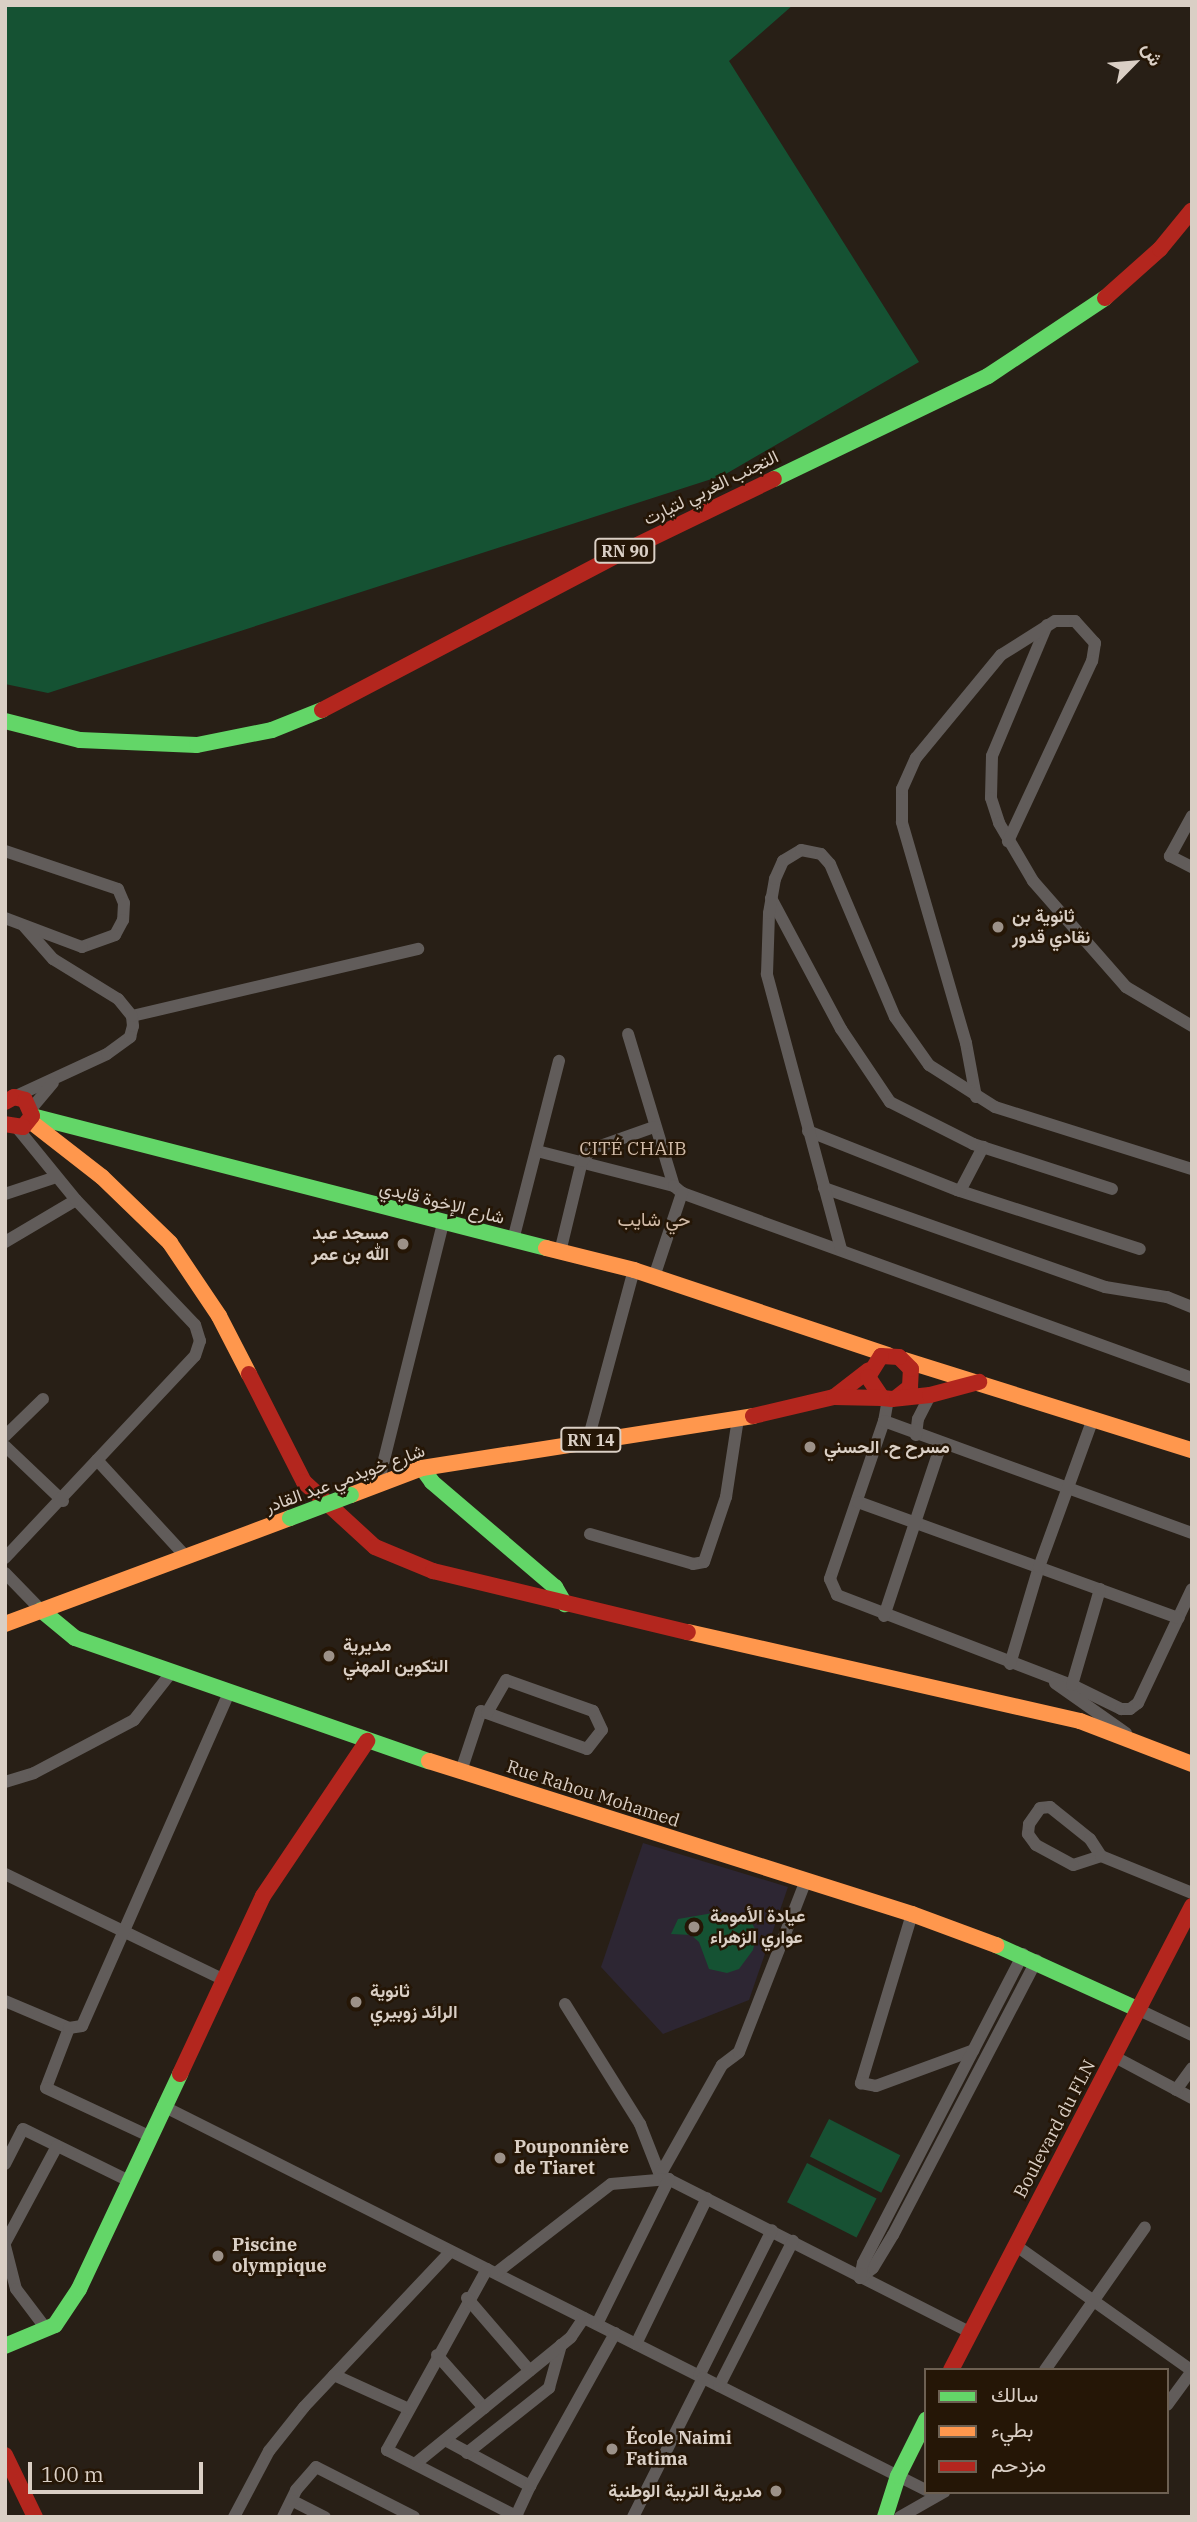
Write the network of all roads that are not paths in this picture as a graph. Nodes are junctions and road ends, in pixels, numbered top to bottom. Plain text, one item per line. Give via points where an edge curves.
1 (1192, 210) edge
2 (1047, 625) junction
3 (5, 721) edge
4 (1192, 816) edge
5 (1008, 841) junction
6 (5, 850) edge
7 (1192, 867) edge
8 (771, 897) junction
9 (5, 918) edge
10 (24, 926) junction
11 (418, 949) dead end
12 (132, 1016) junction
13 (1192, 1026) edge
14 (628, 1034) dead end
15 (559, 1061) dead end
16 (58, 1077) junction
17 (976, 1097) junction
18 (9, 1099) edge
19 (23, 1120) edge
20 (654, 1127) junction
21 (808, 1131) junction
22 (983, 1147) junction
23 (537, 1151) junction
24 (582, 1161) junction
25 (1192, 1169) edge
26 (56, 1177) junction
27 (824, 1188) junction
28 (1112, 1189) dead end
29 (678, 1190) junction
30 (960, 1191) junction
31 (5, 1194) edge
32 (76, 1200) junction
33 (443, 1224) junction
34 (513, 1240) junction
35 (5, 1242) edge
36 (841, 1249) junction
37 (1140, 1249) dead end
38 (560, 1252) junction
39 (634, 1270) junction
40 (654, 1277) junction
41 (1192, 1307) edge
42 (842, 1337) junction
43 (888, 1355) junction
44 (904, 1360) junction
45 (871, 1367) junction
46 (1192, 1378) edge
47 (980, 1381) junction
48 (919, 1390) junction
49 (834, 1397) junction
50 (889, 1398) junction
51 (43, 1399) dead end
52 (737, 1419) junction
53 (1092, 1421) junction
54 (884, 1422) junction
55 (916, 1435) junction
56 (5, 1436) edge
57 (588, 1440) junction
58 (941, 1445) junction
59 (5, 1446) edge
60 (1192, 1451) edge
61 (97, 1460) junction
62 (422, 1468) junction
63 (378, 1484) junction
64 (1068, 1490) junction
65 (63, 1502) junction
66 (858, 1502) junction
67 (914, 1522) junction
68 (1192, 1533) edge
69 (590, 1534) dead end
70 (5, 1558) edge
71 (187, 1558) junction
72 (1039, 1567) junction
73 (5, 1573) edge
74 (1192, 1588) edge
75 (1100, 1589) junction
76 (565, 1605) junction
77 (41, 1610) junction
78 (884, 1616) junction
79 (1179, 1618) junction
80 (5, 1624) edge
81 (1010, 1664) junction
82 (171, 1673) junction
83 (1052, 1678) junction
84 (1072, 1685) junction
85 (229, 1693) junction
86 (487, 1713) junction
87 (1132, 1738) junction
88 (368, 1741) junction
89 (1192, 1764) edge
90 (461, 1771) junction
91 (5, 1782) edge
92 (1101, 1856) junction
93 (5, 1874) edge
94 (805, 1883) junction
95 (1192, 1893) edge
96 (1192, 1906) edge
97 (912, 1914) junction
98 (124, 1931) junction
99 (1030, 1957) junction
100 (222, 1979) junction
101 (5, 2001) edge
102 (565, 2004) dead end
103 (1137, 2009) junction
104 (69, 2028) junction
105 (1192, 2035) edge
106 (974, 2050) junction
107 (1115, 2057) junction
108 (1192, 2068) edge
109 (1176, 2090) junction
110 (1192, 2098) edge
111 (163, 2106) junction
112 (149, 2136) junction
113 (57, 2146) junction
114 (5, 2164) edge
115 (664, 2177) junction
116 (129, 2181) junction
117 (707, 2198) junction
118 (1145, 2227) dead end
119 (772, 2230) junction
120 (793, 2241) junction
121 (5, 2244) edge
122 (1015, 2245) junction
123 (452, 2251) junction
124 (491, 2271) junction
125 (860, 2278) junction
126 (467, 2298) junction
127 (1096, 2300) junction
128 (584, 2318) junction
129 (597, 2324) junction
130 (47, 2330) junction
131 (970, 2332) junction
132 (615, 2333) junction
133 (636, 2344) junction
134 (561, 2345) junction
135 (5, 2346) edge
136 (437, 2356) junction
137 (952, 2368) edge
138 (1046, 2368) edge
139 (530, 2371) junction
140 (334, 2375) junction
141 (701, 2377) junction
142 (719, 2386) junction
143 (1169, 2402) edge
144 (484, 2408) junction
145 (409, 2409) junction
146 (924, 2424) edge
147 (445, 2440) junction
148 (467, 2453) junction
149 (5, 2455) edge
150 (415, 2464) junction
151 (898, 2476) junction
152 (530, 2486) junction
153 (924, 2488) edge
154 (934, 2494) edge
155 (293, 2501) junction
156 (517, 2516) edge
157 (35, 2517) edge
158 (234, 2517) edge
159 (283, 2517) edge
160 (325, 2517) edge
161 (414, 2517) edge
162 (634, 2517) edge
163 (885, 2517) edge
164 (900, 2517) edge

1 - 3 main road, التجنب الغربي لتيارت / RN 90 via 1160,248 1113,291 1058,333 988,376 627,550 344,702 272,730 197,745 80,740
2 - 5 street via 992,756 991,798
2 - 5 street via 1065,620 1084,626 1095,643 1095,653
2 - 17 street via 1001,655 916,758 902,789 902,822 966,1043
4 - 7 street via 1170,856
5 - 13 street via 1033,881 1126,987
6 - 10 street via 118,889 124,903 123,920 115,935 99,944 82,947
8 - 17 street via 788,855 807,849 826,858 881,987 912,1045 929,1065
8 - 21 street via 766,956 770,993
8 - 22 street via 841,1029 890,1102 939,1130
9 - 10 street
10 - 12 street via 54,959 118,999
11 - 12 street
12 - 16 street via 130,1037 123,1044
14 - 20 street
15 - 23 street
16 - 18 street
16 - 19 street
17 - 25 street
18 - 19 main road via 25,1100
19 - 26 street
19 - 33 main road, شارع الإخوة قايدي
19 - 76 main road via 141,1212 189,1268 304,1482 332,1513 374,1547 399,1558
20 - 24 street via 592,1149
20 - 29 street
21 - 27 street
21 - 30 street
22 - 28 street
22 - 30 street
23 - 24 street
23 - 34 street
24 - 29 street
24 - 38 street
26 - 31 street
26 - 32 street
27 - 36 street
27 - 41 street via 1105,1287 1167,1297
29 - 36 street
29 - 40 street
30 - 37 street
32 - 35 street
32 - 61 street via 195,1325 200,1340 195,1356
33 - 34 main road, شارع الإخوة قايدي
33 - 63 street
34 - 38 main road, شارع الإخوة قايدي
36 - 46 street
38 - 39 main road, شارع الإخوة قايدي
39 - 40 main road, شارع الإخوة قايدي
39 - 57 street
40 - 42 main road, شارع الإخوة قايدي
42 - 43 main road, شارع الإخوة قايدي
42 - 45 main road, شارع الإخوة قايدي
43 - 44 main road, شارع الإخوة قايدي
43 - 45 main road, شارع خويدمي عبد القادر
44 - 47 main road
44 - 48 main road
45 - 49 main road, شارع خويدمي عبد القادر / RN 14
45 - 50 main road via 869,1383
47 - 48 main road, شارع خويدمي عبد القادر / RN 14
47 - 53 main road
48 - 50 main road, شارع خويدمي عبد القادر / RN 14
48 - 55 street
49 - 50 main road, شارع خويدمي عبد القادر / RN 14
49 - 52 main road, شارع خويدمي عبد القادر / RN 14
50 - 54 street
51 - 56 street
52 - 57 main road, شارع خويدمي عبد القادر / RN 14
52 - 69 street via 726,1497 704,1562 693,1564
53 - 60 main road
53 - 64 street
54 - 55 street
54 - 66 street
55 - 58 street
57 - 62 main road, شارع خويدمي عبد القادر / RN 14
58 - 64 street
58 - 67 street
59 - 65 street
61 - 65 street
61 - 71 street
62 - 63 main road, شارع خويدمي عبد القادر / RN 14
62 - 76 main road via 432,1482 555,1587
63 - 71 main road, شارع خويدمي عبد القادر / RN 14, bridge
64 - 68 street
64 - 72 street
65 - 70 street
66 - 67 street
66 - 78 street via 830,1579 837,1595
67 - 72 street
67 - 78 street
71 - 77 main road, شارع خويدمي عبد القادر / RN 14
72 - 75 street
72 - 81 street
73 - 77 street
74 - 79 street
75 - 79 street
75 - 84 street
76 - 87 main road via 1080,1721
77 - 80 main road, شارع خويدمي عبد القادر / RN 14
77 - 82 main road, Rue Rahou Mohamed via 75,1639
78 - 81 street
79 - 84 street via 1138,1703 1130,1709
81 - 83 street
82 - 85 main road, Rue Rahou Mohamed
82 - 91 street via 134,1720 34,1773
83 - 84 street
83 - 87 street
85 - 88 main road, Rue Rahou Mohamed
85 - 98 street
86 - 86 street via 587,1749 602,1730 593,1712 506,1681
86 - 90 street via 481,1711
87 - 89 main road
88 - 90 main road, Rue Rahou Mohamed
88 - 100 main road via 263,1896
90 - 94 main road, Rue Rahou Mohamed
92 - 92 street via 1090,1839 1050,1807 1040,1808 1029,1824 1028,1834 1036,1845 1073,1865
92 - 95 street
93 - 98 street
94 - 97 main road, Rue Rahou Mohamed
94 - 115 street via 739,2052 722,2065
96 - 103 main road, Boulevard du FLN
97 - 99 main road, Rue Rahou Mohamed
97 - 106 street via 861,2083 876,2086
98 - 100 street
98 - 104 street via 82,2026
99 - 103 main road, Rue Rahou Mohamed
99 - 106 street
99 - 125 street via 892,2235 873,2268
100 - 111 main road
101 - 104 street
102 - 115 street via 640,2124
103 - 105 street
103 - 107 main road, Boulevard du FLN
104 - 112 street via 46,2088
106 - 125 street via 863,2263
107 - 109 street
107 - 122 main road, Boulevard du FLN
108 - 109 street
109 - 110 street
111 - 112 main road
111 - 123 street
112 - 116 main road
113 - 114 street via 23,2129
113 - 116 street
113 - 121 street
115 - 117 street
115 - 124 street via 611,2184
115 - 129 street
116 - 130 main road via 82,2283
117 - 119 street
117 - 133 street
118 - 127 street
119 - 120 street
119 - 141 street
120 - 125 street
120 - 142 street
121 - 130 street via 16,2289
122 - 127 street
122 - 131 main road, Boulevard du FLN
123 - 124 street
123 - 140 street
124 - 126 street
124 - 128 street
125 - 131 street
126 - 136 street
126 - 139 street
127 - 138 street
127 - 143 street via 1192,2371
128 - 129 street
128 - 134 street
129 - 132 street
130 - 135 main road
131 - 137 main road, Boulevard du FLN
132 - 133 street
132 - 152 street
133 - 141 street
134 - 139 street
134 - 148 street via 549,2388
136 - 144 street
136 - 145 street
139 - 144 street
140 - 145 street
140 - 158 street via 269,2451
141 - 142 street
141 - 162 street
142 - 151 street
144 - 147 street
145 - 150 street via 387,2450
146 - 151 main road
147 - 148 street
147 - 150 street
148 - 152 street
149 - 157 main road
150 - 156 street
151 - 153 street
151 - 163 main road
152 - 156 street
154 - 164 street
155 - 159 street
155 - 160 street
155 - 161 street via 316,2467

